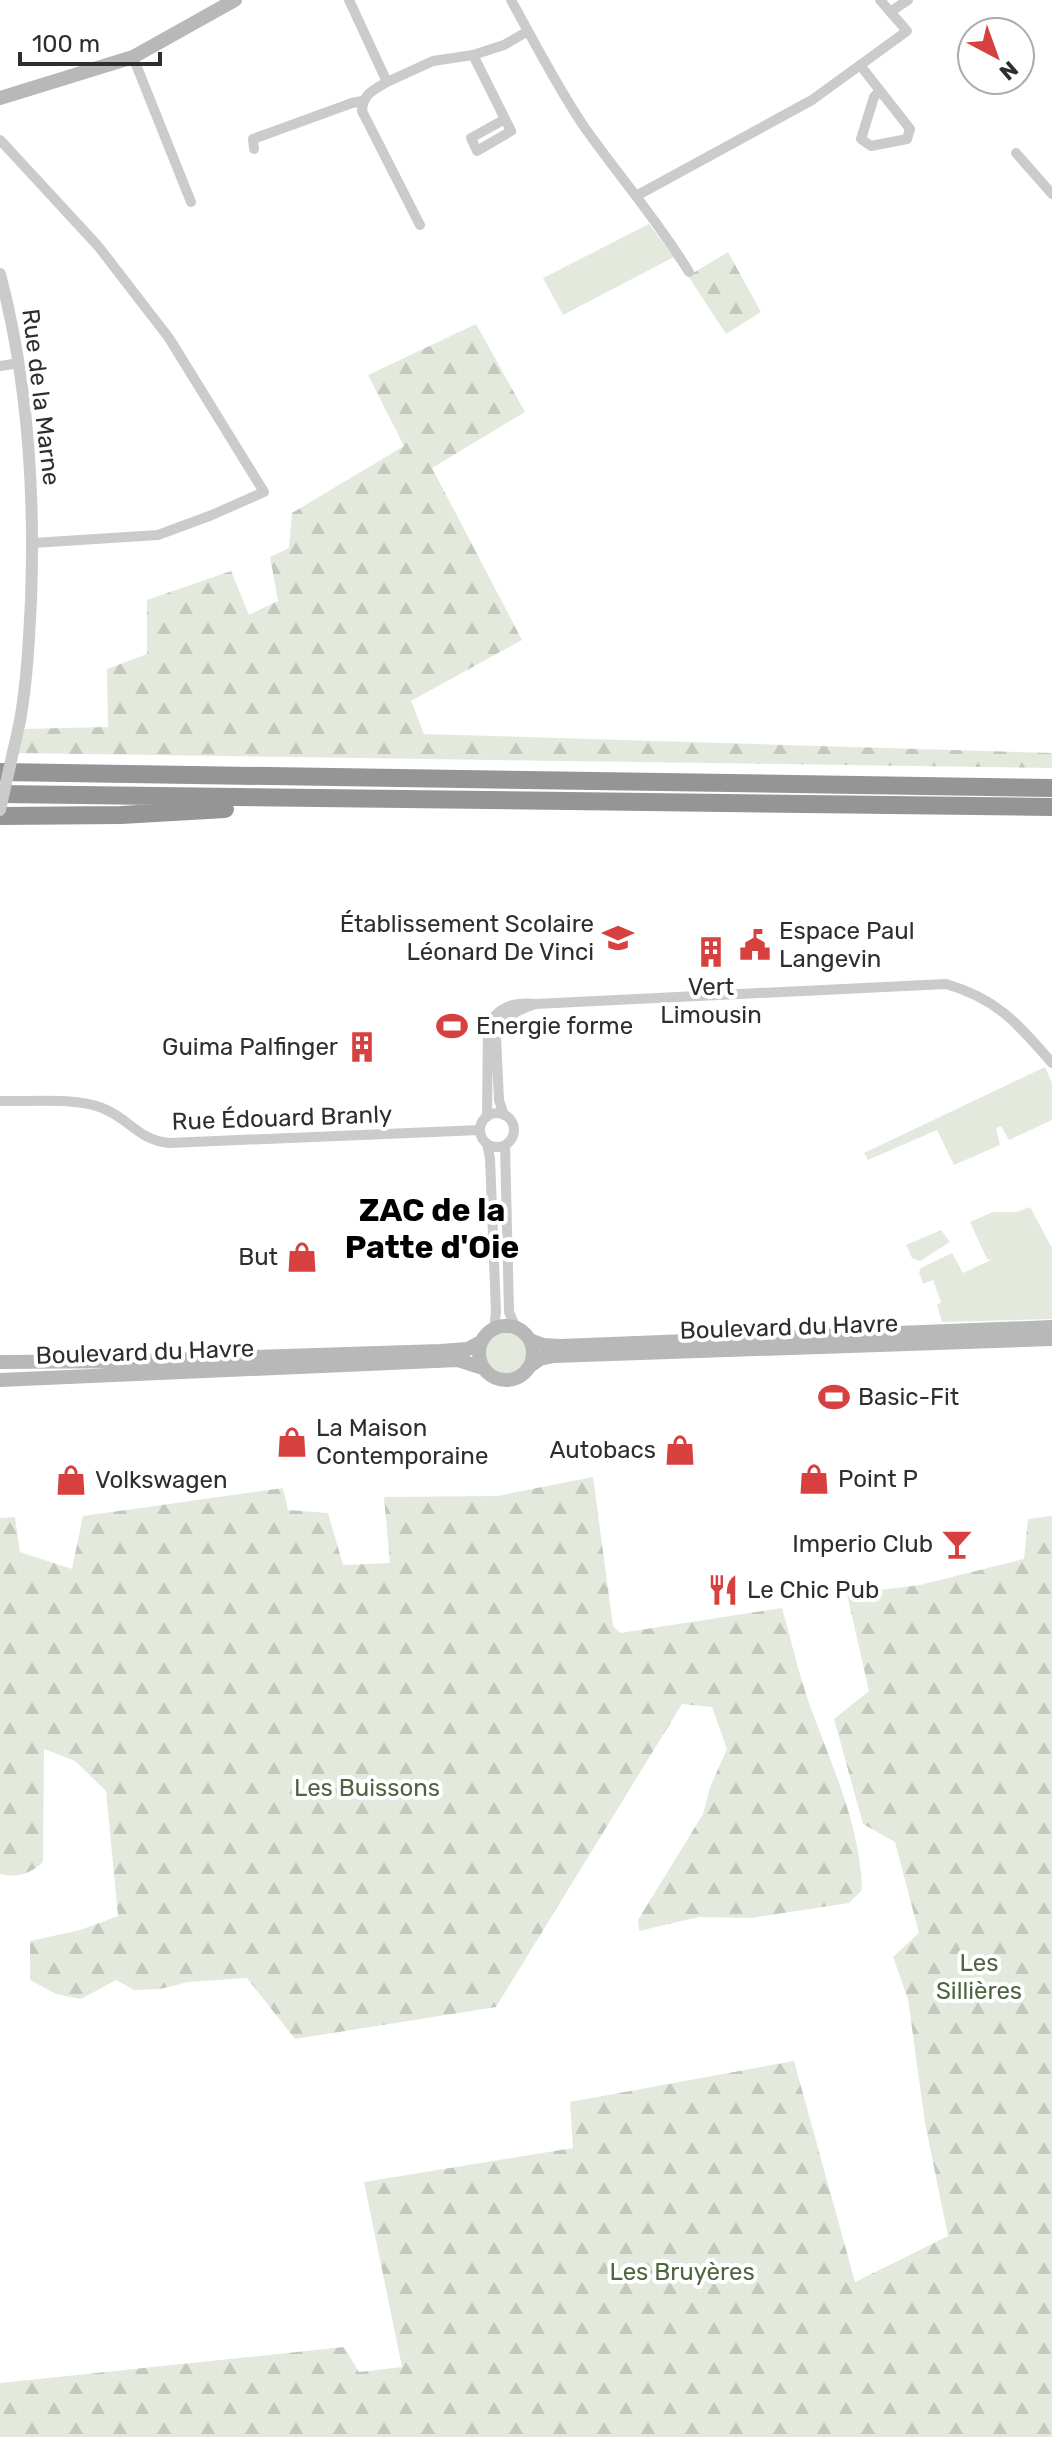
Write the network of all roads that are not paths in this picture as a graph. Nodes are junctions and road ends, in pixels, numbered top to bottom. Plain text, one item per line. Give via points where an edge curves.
1 (235, 0) edge
2 (349, 0) edge
3 (511, 0) edge
4 (880, 0) edge
5 (908, 0) edge
6 (890, 12) junction
7 (528, 31) junction
8 (473, 55) junction
9 (133, 57) junction
10 (860, 65) junction
11 (387, 82) junction
12 (880, 91) junction
13 (0, 98) edge
14 (362, 101) junction
15 (505, 119) dead end
16 (0, 140) edge
17 (254, 149) dead end
18 (1016, 153) dead end
19 (1052, 194) edge
20 (636, 196) junction
21 (191, 202) dead end
22 (420, 225) dead end
23 (689, 272) dead end
24 (0, 274) edge
25 (19, 363) junction
26 (0, 366) edge
27 (33, 543) junction
28 (0, 761) edge
29 (0, 772) edge
30 (84, 772) junction
31 (1052, 788) edge
32 (0, 794) edge
33 (289, 799) junction
34 (1052, 807) edge
35 (0, 813) edge
36 (535, 1004) junction
37 (1052, 1063) edge
38 (0, 1101) edge
39 (504, 1115) junction
40 (487, 1117) junction
41 (480, 1130) junction
42 (514, 1134) junction
43 (529, 1134) dead end
44 (487, 1144) junction
45 (505, 1145) junction
46 (1052, 1327) edge
47 (516, 1328) junction
48 (494, 1329) junction
49 (1052, 1339) edge
50 (530, 1340) junction
51 (481, 1342) junction
52 (0, 1362) edge
53 (530, 1366) junction
54 (483, 1368) junction
55 (0, 1380) edge

1 - 9 main road
2 - 11 street
3 - 7 street
4 - 6 street
5 - 6 street
6 - 10 street via 907,31
7 - 8 street
7 - 20 street via 563,95
8 - 11 street via 433,61
8 - 15 street
9 - 13 main road
9 - 21 street
10 - 12 street
10 - 20 street via 812,100
11 - 14 street
12 - 12 street via 910,129 907,139 871,146 861,139
14 - 17 street via 253,139
14 - 22 street via 362,111
16 - 27 street via 98,246 169,338 264,492 158,535
18 - 19 street
20 - 23 street
24 - 25 street, Rue de la Marne
25 - 26 street
25 - 27 street, Rue de la Marne
27 - 35 street, Rue de la Marne, bridge via 27,681
28 - 30 highway
29 - 30 highway
30 - 31 highway
32 - 33 highway
33 - 34 highway
33 - 35 highway via 281,806 121,815
36 - 37 street via 946,984 1006,1011
36 - 39 street via 518,1010 496,1037
36 - 40 street via 510,1005 488,1025
38 - 41 street, Rue Édouard Branly via 88,1104 115,1114 145,1138 169,1143
39 - 40 street
39 - 42 street via 514,1125
40 - 41 street
41 - 44 street
42 - 43 street
42 - 45 street
44 - 45 street
44 - 48 street
45 - 47 street via 509,1312
46 - 50 main road, Boulevard du Havre via 560,1346
47 - 48 main road
47 - 50 main road
48 - 51 main road
49 - 53 main road, Boulevard du Havre via 554,1356
50 - 53 main road
51 - 52 main road, Boulevard du Havre via 451,1350
51 - 54 main road
53 - 54 main road, Boulevard du Havre via 507,1380 496,1379
54 - 55 main road, Boulevard du Havre via 458,1360

